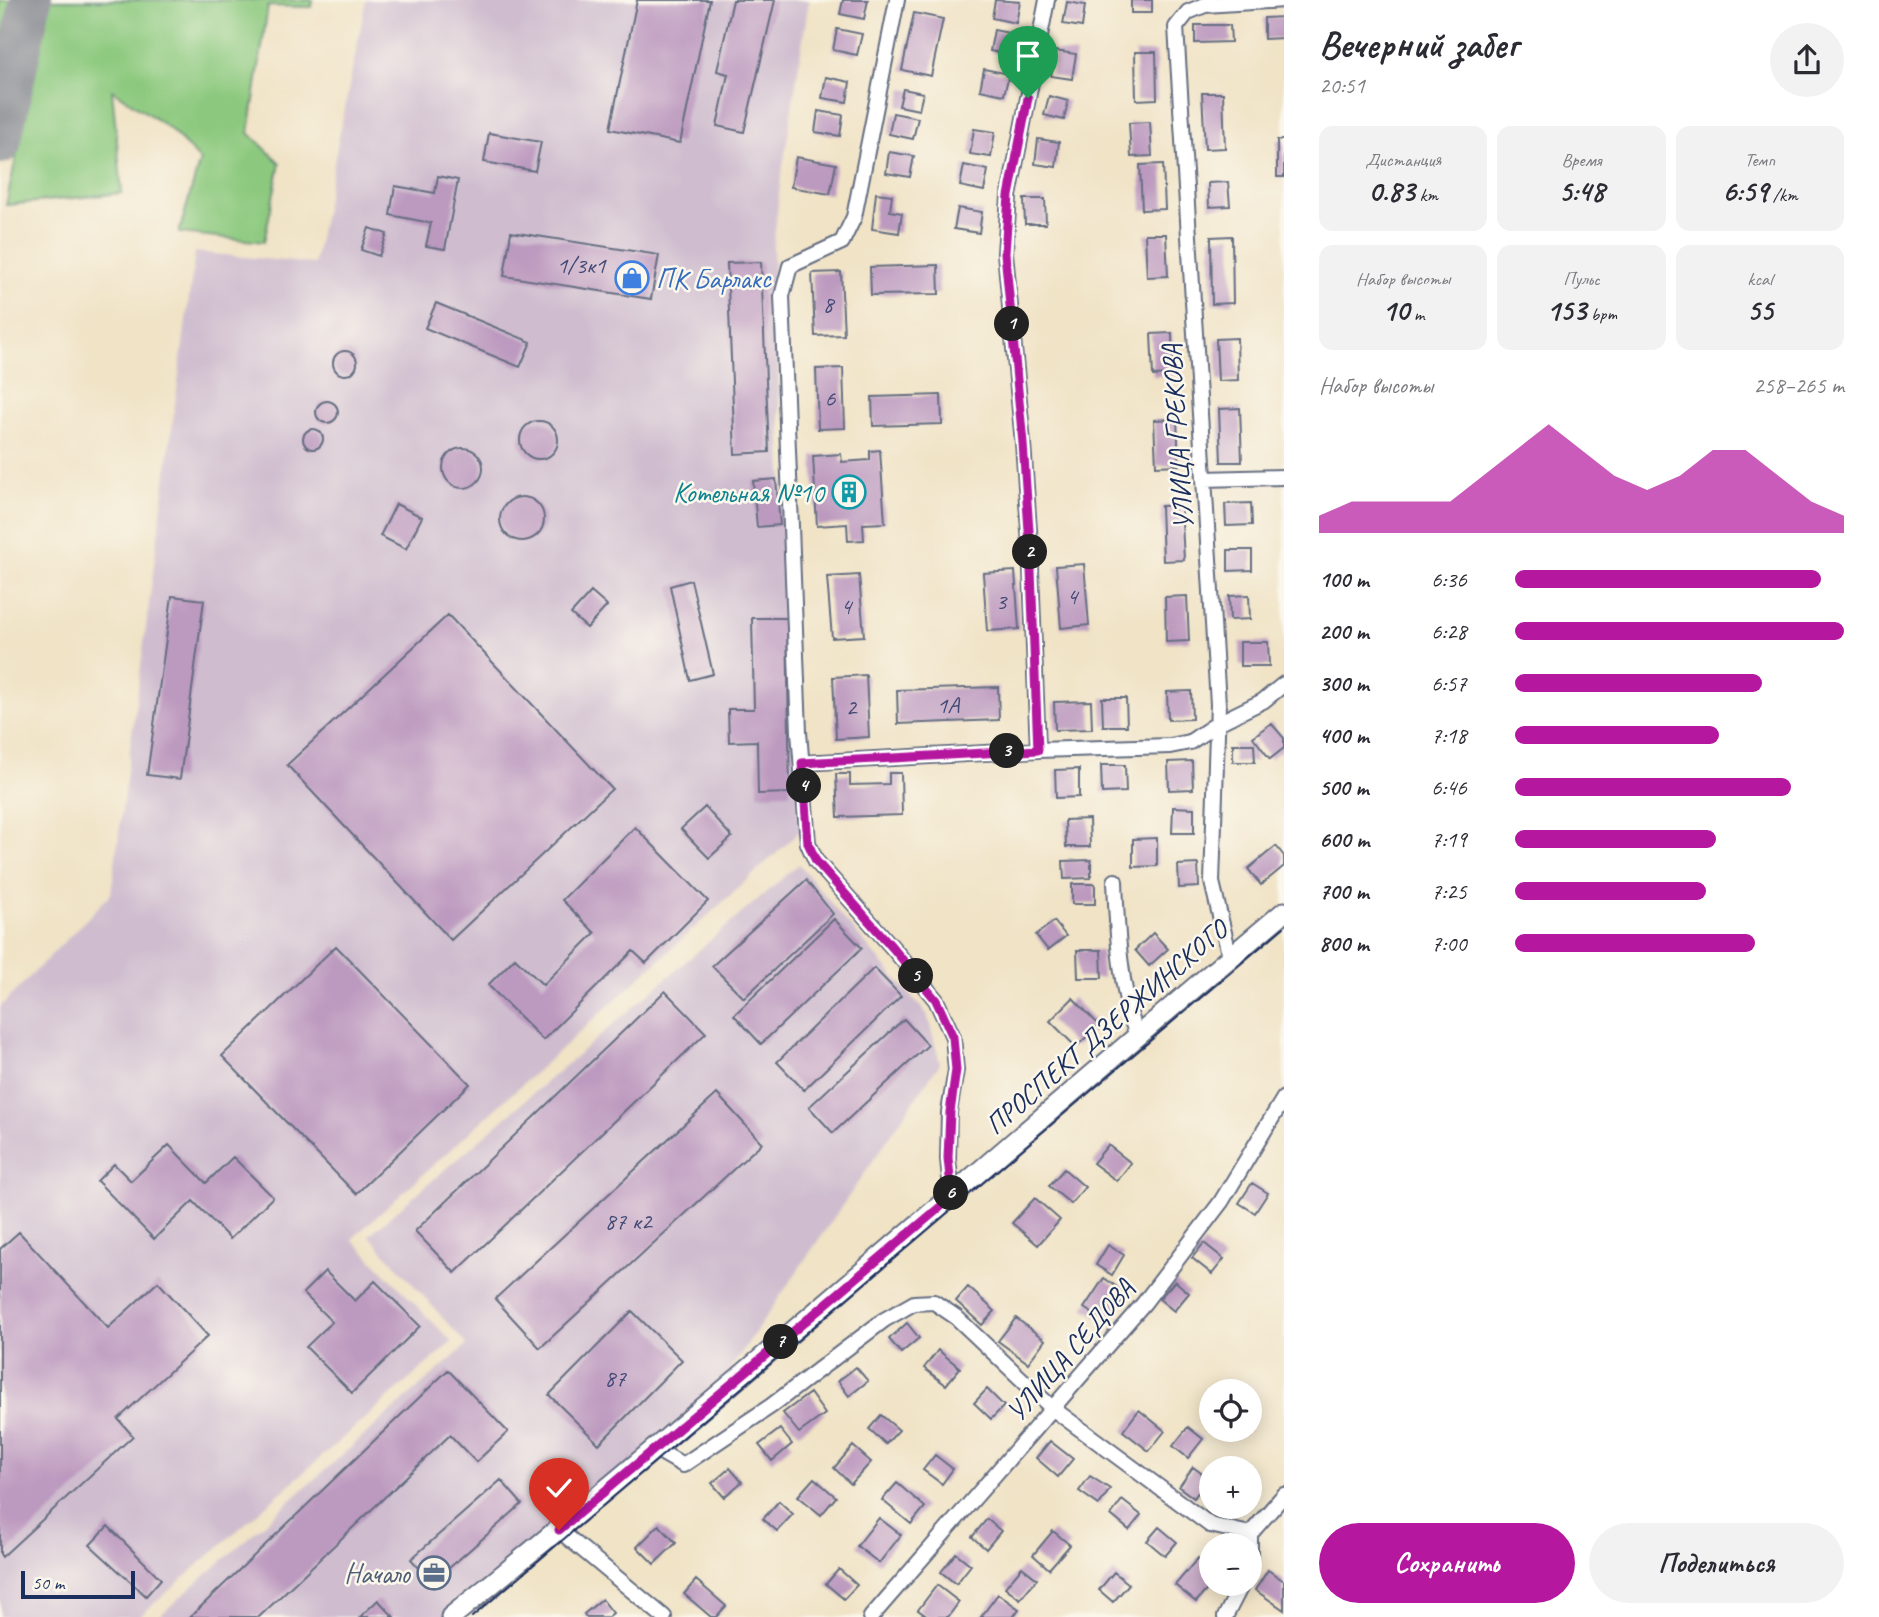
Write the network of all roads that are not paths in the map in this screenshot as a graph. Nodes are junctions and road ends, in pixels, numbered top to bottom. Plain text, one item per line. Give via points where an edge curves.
1 (897, 0) edge
2 (1047, 0) edge
3 (1284, 0) edge
4 (1284, 477) edge
5 (1204, 479) junction
6 (1284, 684) edge
7 (1219, 723) junction
8 (1038, 750) junction
9 (802, 763) junction
10 (1115, 881) dead end
11 (1284, 912) edge
12 (1230, 958) junction
13 (1136, 1036) junction
14 (1284, 1098) edge
15 (952, 1197) junction
16 (1052, 1408) junction
17 (657, 1448) junction
18 (1284, 1496) edge
19 (559, 1530) junction
20 (1246, 1533) edge
21 (1251, 1533) edge
22 (1236, 1596) edge
23 (451, 1617) edge
24 (664, 1617) edge
25 (871, 1617) edge
26 (1225, 1617) edge

1 - 9 street via 854,217 842,242 790,266 782,296
2 - 8 street via 1009,196 1005,253 1030,545
3 - 5 street, УЛИЦА ГРЕКОВА via 1205,5 1188,12 1176,27
4 - 5 street
5 - 7 street, УЛИЦА ГРЕКОВА
6 - 7 street via 1264,701
7 - 8 street via 1190,743 1170,746
7 - 12 street, УЛИЦА ГРЕКОВА via 1212,883
8 - 9 street
9 - 15 street via 808,843 816,861 936,1000 953,1037 956,1070 948,1158
10 - 13 street via 1117,936
11 - 12 main road, ПРОСПЕКТ ДЗЕРЖИНСКОГО
12 - 13 main road, ПРОСПЕКТ ДЗЕРЖИНСКОГО
13 - 15 main road, ПРОСПЕКТ ДЗЕРЖИНСКОГО
14 - 16 street, УЛИЦА СЕДОВА via 1221,1202 1144,1303
15 - 17 main road, ПРОСПЕКТ ДЗЕРЖИНСКОГО
16 - 17 street via 956,1317 934,1302 914,1303 682,1465
16 - 20 street via 1210,1525
16 - 25 street, УЛИЦА СЕДОВА
17 - 19 main road, ПРОСПЕКТ ДЗЕРЖИНСКОГО
18 - 21 street
19 - 23 main road, ПРОСПЕКТ ДЗЕРЖИНСКОГО
19 - 24 street
22 - 26 street

